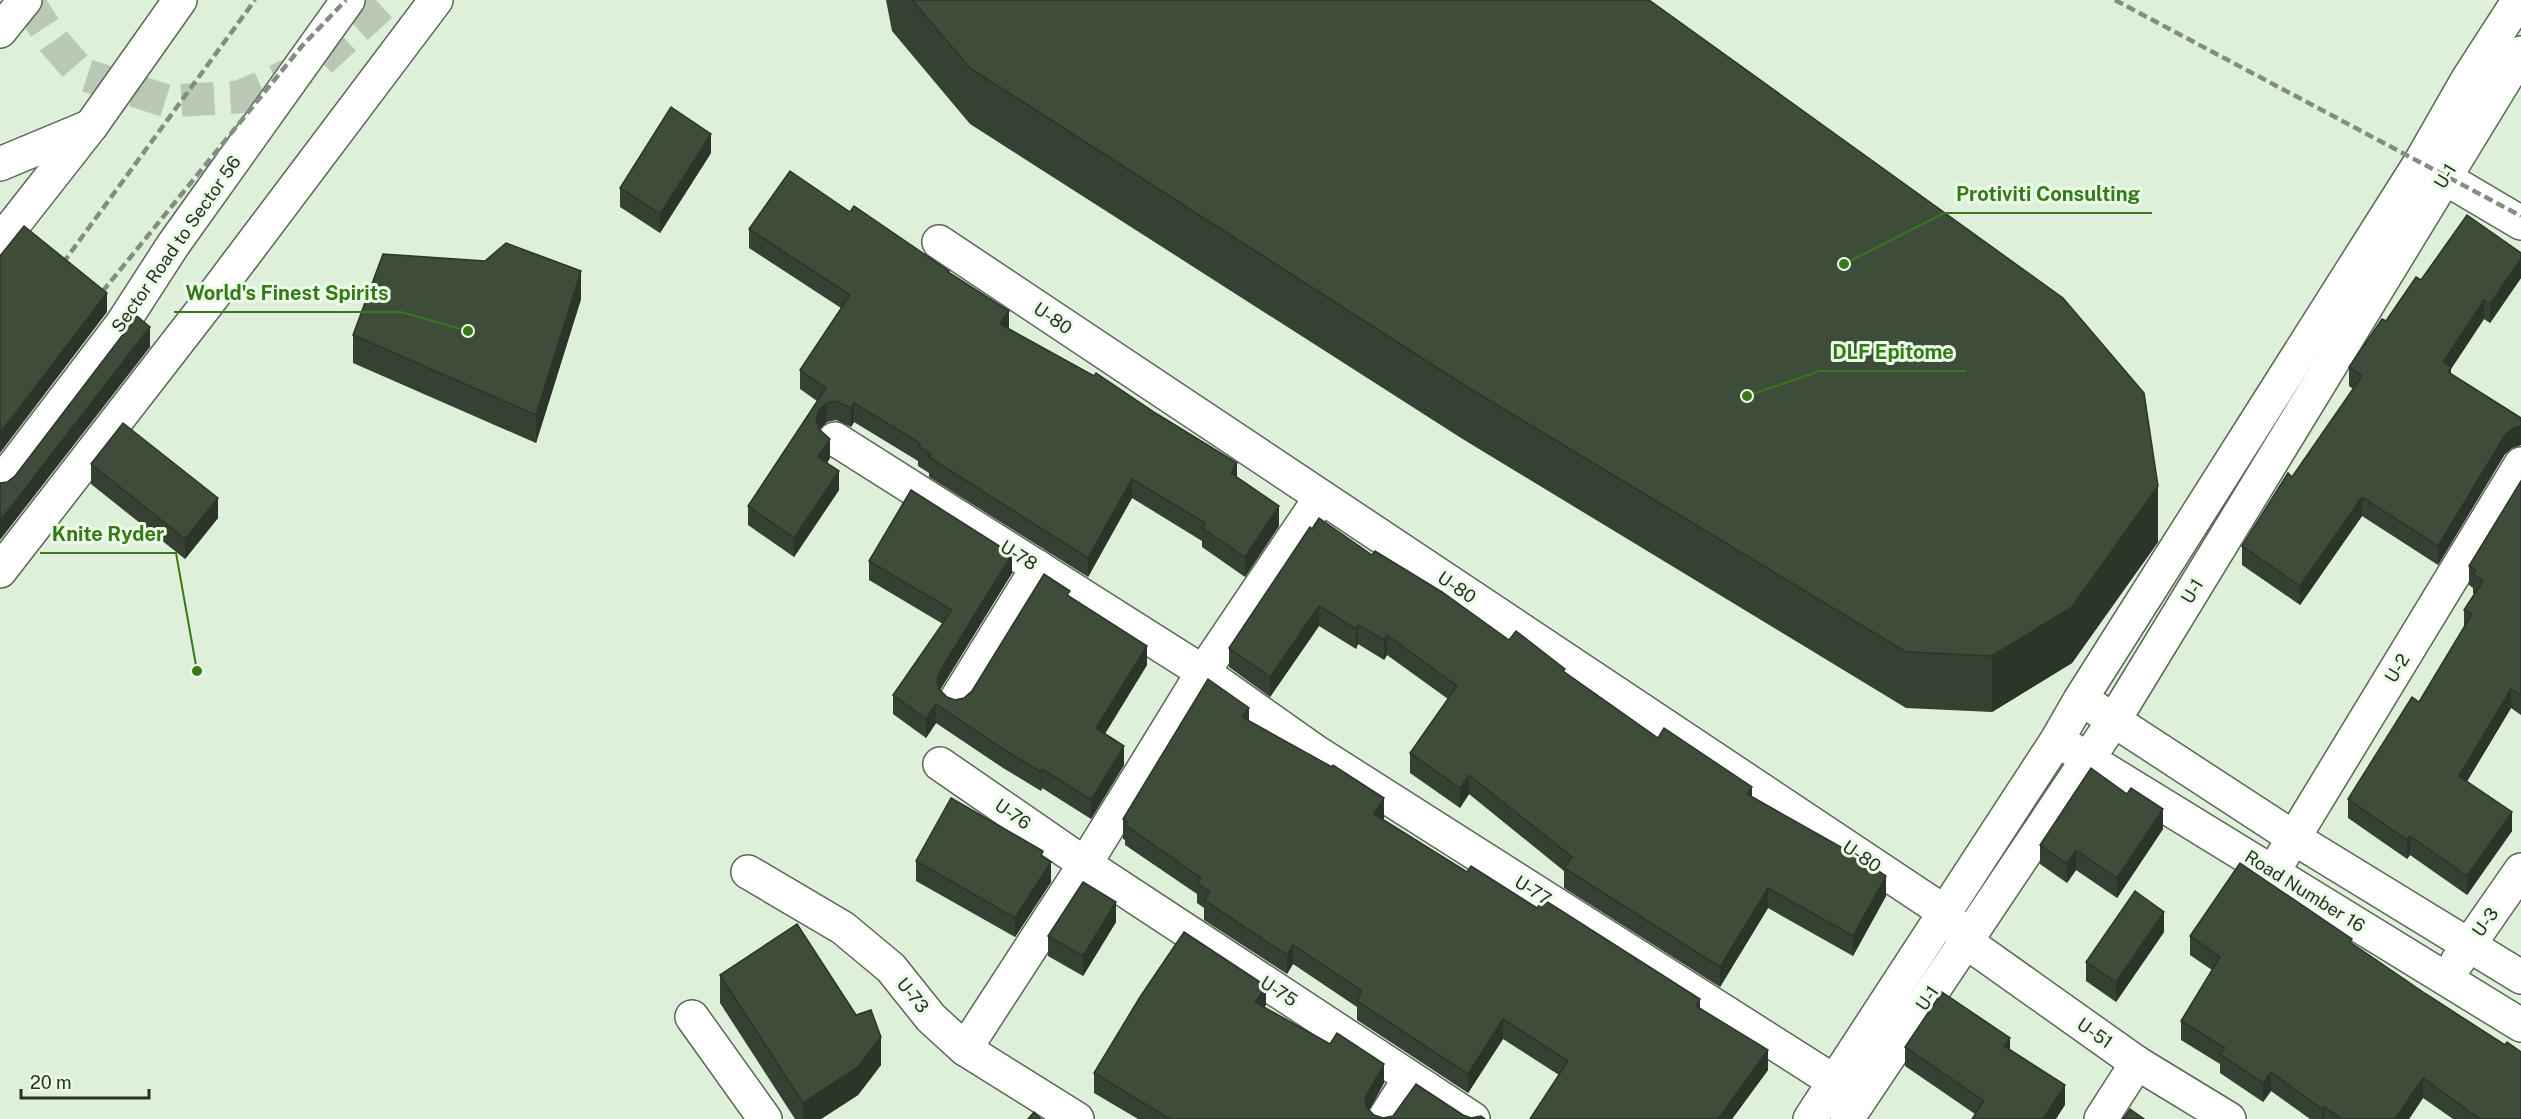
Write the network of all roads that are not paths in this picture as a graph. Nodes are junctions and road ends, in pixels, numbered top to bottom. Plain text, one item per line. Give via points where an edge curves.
1 (25, 0) edge
2 (180, 0) edge
3 (348, 0) edge
4 (436, 0) edge
5 (2519, 0) edge
6 (0, 31) edge
7 (2521, 53) edge
8 (91, 126) junction
9 (0, 164) edge
10 (2445, 178) junction
11 (2521, 223) edge
12 (0, 242) edge
13 (939, 242) dead end
14 (835, 439) dead end
15 (2521, 464) edge
16 (0, 484) edge
17 (1321, 497) junction
18 (1038, 567) junction
19 (0, 571) edge
20 (1203, 672) junction
21 (956, 700) edge
22 (2080, 700) junction
23 (2114, 720) junction
24 (2057, 740) junction
25 (2088, 758) junction
26 (940, 764) dead end
27 (2294, 838) junction
28 (1085, 864) junction
29 (2521, 870) edge
30 (748, 872) dead end
31 (2273, 872) junction
32 (1946, 913) junction
33 (1965, 941) junction
34 (2470, 945) junction
35 (2521, 977) edge
36 (2445, 978) junction
37 (692, 1017) dead end
38 (2521, 1025) edge
39 (965, 1049) junction
40 (2137, 1063) junction
41 (1410, 1078) junction
42 (1835, 1082) junction
43 (765, 1119) edge
44 (1077, 1119) edge
45 (1384, 1119) edge
46 (1473, 1119) edge
47 (1810, 1119) edge
48 (1847, 1119) edge
49 (2101, 1119) edge
50 (2229, 1119) edge

1 - 6 street
2 - 8 street
3 - 16 street, Sector Road to Sector 56 via 173,245 122,324
4 - 19 street
5 - 22 street, U-1
7 - 10 street, U-1
8 - 9 street
8 - 12 street
10 - 11 street
10 - 23 street, U-1
13 - 17 street, U-80
14 - 18 street, U-78
15 - 27 street, U-2
17 - 20 street
17 - 32 street, U-80
18 - 20 street, U-78
18 - 21 street
20 - 28 street
20 - 42 street, U-77 via 1316,752
22 - 23 street
22 - 24 street, U-1
23 - 25 street, U-1
23 - 27 street
24 - 25 street, Road Number 16
24 - 32 street, U-1
25 - 31 street, Road Number 16
25 - 33 street, U-1
26 - 28 street, U-76
27 - 31 street, U-2
27 - 34 street
28 - 39 street
28 - 41 street, U-75
29 - 34 street, U-3
30 - 39 street, U-73 via 843,928 891,968 931,1018
31 - 36 street, Road Number 16
32 - 33 street, U-80
32 - 42 street, U-1
33 - 40 street, U-51
33 - 48 street, U-1
34 - 35 street
34 - 36 street, U-3
36 - 38 street, Road Number 16
37 - 43 street
39 - 44 street, U-73
40 - 49 street
40 - 50 street, U-51
41 - 45 street
41 - 46 street, U-75
42 - 47 street, U-1
42 - 48 street

